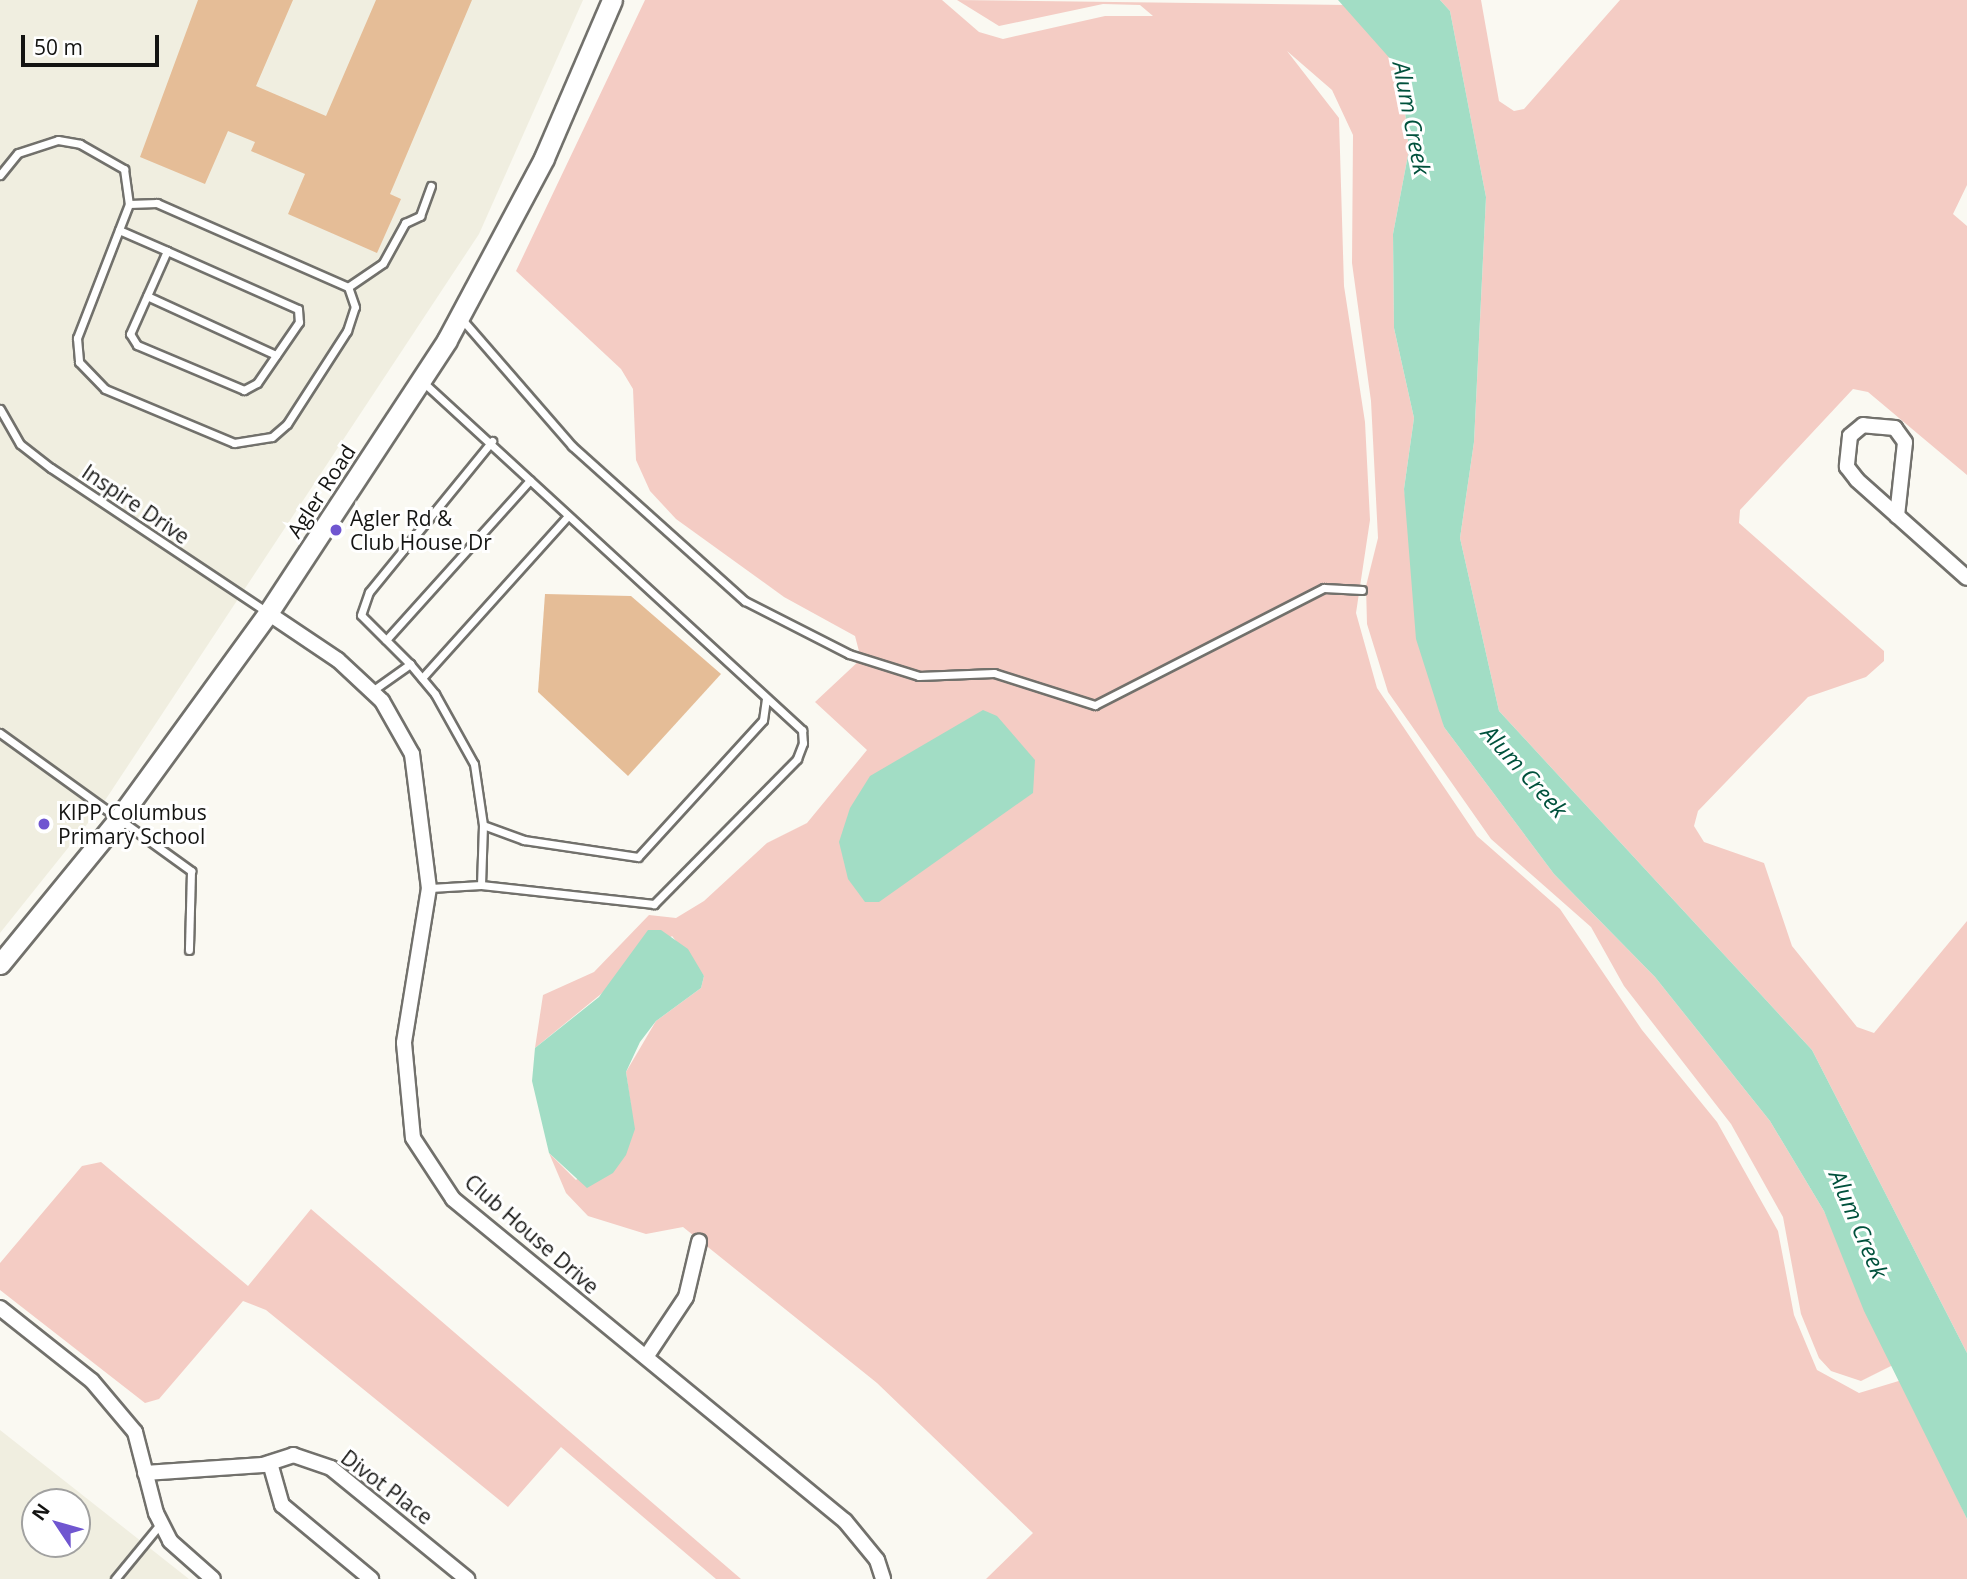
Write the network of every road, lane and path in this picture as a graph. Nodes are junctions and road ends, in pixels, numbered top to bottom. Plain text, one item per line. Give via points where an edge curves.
1 (612, 0) edge
2 (0, 175) edge
3 (431, 186) dead end
4 (129, 204) junction
5 (119, 230) junction
6 (167, 251) junction
7 (348, 287) junction
8 (147, 296) junction
9 (460, 317) junction
10 (276, 355) junction
11 (421, 380) junction
12 (0, 409) edge
13 (492, 441) junction
14 (530, 480) junction
15 (1897, 516) junction
16 (567, 517) junction
17 (1967, 578) edge
18 (1362, 590) dead end
19 (268, 613) junction
20 (386, 640) junction
21 (410, 664) junction
22 (422, 678) junction
23 (372, 691) junction
24 (766, 699) junction
25 (0, 733) edge
26 (117, 821) junction
27 (483, 825) junction
28 (481, 885) junction
29 (429, 888) junction
30 (189, 950) dead end
31 (0, 964) edge
32 (699, 1242) dead end
33 (0, 1308) edge
34 (646, 1357) junction
35 (270, 1463) junction
36 (145, 1473) junction
37 (161, 1523) junction
38 (115, 1579) edge
39 (213, 1579) edge
40 (371, 1579) edge
41 (467, 1579) edge
42 (883, 1579) edge

1 - 9 main road, Agler Road via 544,158
2 - 4 lane via 18,153 36,145 80,144 124,169
3 - 7 lane via 420,216 405,223 383,263
4 - 5 lane
4 - 7 lane via 157,203
5 - 6 lane
5 - 7 lane via 77,338 79,362 106,389 234,443 272,437 287,424 347,331 355,307
6 - 8 lane
6 - 10 lane via 298,309 299,322
8 - 10 lane
8 - 10 lane via 130,334 137,345 244,390 257,383
9 - 11 main road, Agler Road
9 - 18 lane via 572,446 745,601 849,654 895,669 919,676 994,673 1095,705 1324,588
11 - 13 lane
11 - 19 main road, Agler Road
12 - 19 lane, Inspire Drive via 20,444 51,468
13 - 14 lane
13 - 20 lane via 369,592 361,615
14 - 16 lane
14 - 20 lane
15 - 15 street via 1847,467 1844,451 1863,425 1895,428 1905,442
15 - 17 street
16 - 22 lane
16 - 24 lane
19 - 23 street, Club House Drive
19 - 26 main road, Agler Road
20 - 21 lane
21 - 22 lane
21 - 23 lane
22 - 27 lane via 474,764
23 - 29 street, Club House Drive via 412,754
24 - 27 lane via 763,720 638,857 524,840
24 - 28 lane via 802,730 797,759 654,904
25 - 26 lane
26 - 30 lane via 191,871
26 - 31 main road, Agler Road
27 - 28 lane
28 - 29 lane
29 - 34 street, Club House Drive via 404,1043 413,1138 453,1199
32 - 34 street via 686,1297
33 - 36 street via 92,1381 135,1432
34 - 42 street, Club House Drive via 845,1521 877,1560
35 - 36 street, Divot Place
35 - 40 street via 282,1505
35 - 41 street, Divot Place via 293,1455 331,1468
36 - 37 street
37 - 38 lane
37 - 39 street via 170,1541

